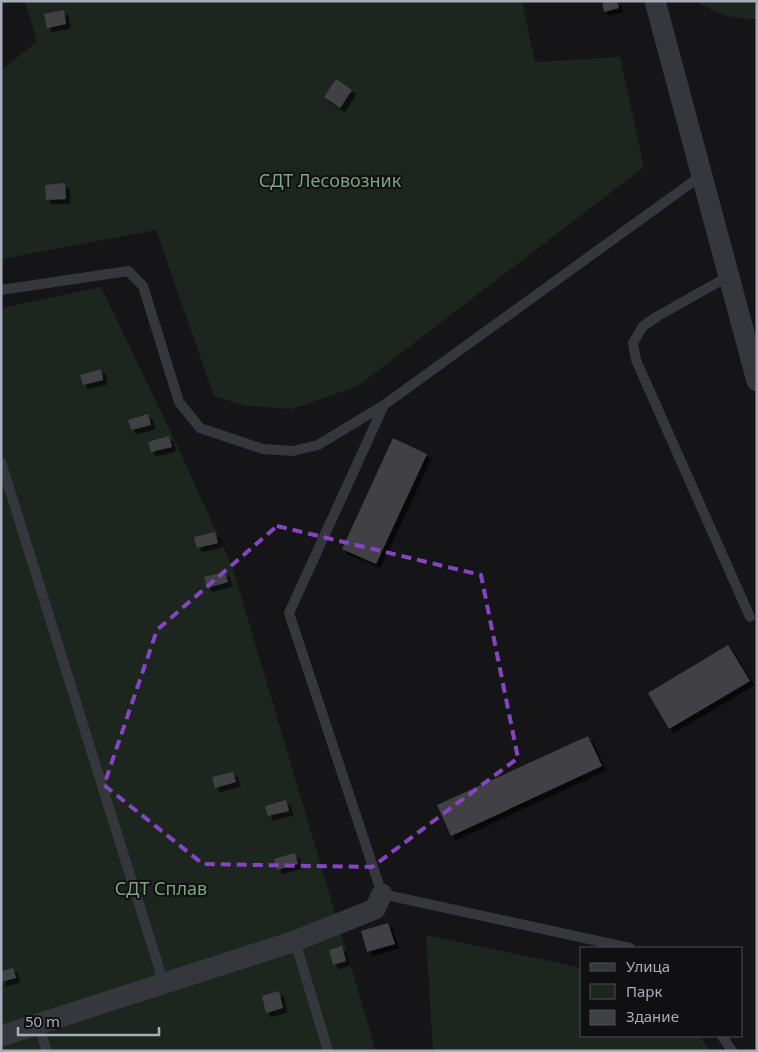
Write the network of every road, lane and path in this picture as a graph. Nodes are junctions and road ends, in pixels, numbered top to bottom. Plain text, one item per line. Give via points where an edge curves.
1 (655, 1) edge
2 (703, 174) junction
3 (730, 276) junction
4 (1, 290) edge
5 (757, 381) edge
6 (384, 405) junction
7 (1, 462) edge
8 (750, 618) dead end
9 (382, 894) junction
10 (295, 941) junction
11 (625, 947) edge
12 (164, 984) junction
13 (38, 1024) junction
14 (1, 1036) edge
15 (723, 1037) edge
16 (47, 1051) edge
17 (328, 1051) edge
18 (732, 1051) edge

1 - 2 street
2 - 3 street
2 - 6 lane
3 - 5 street
3 - 8 lane via 643,326 633,344 636,360
4 - 6 lane via 128,271 143,286 179,402 200,428 263,449 293,451 318,445
6 - 9 lane via 289,613
7 - 12 lane
9 - 10 street via 376,909
9 - 11 lane
10 - 12 street
10 - 17 lane
12 - 13 street
13 - 14 street
13 - 16 lane
15 - 18 lane

